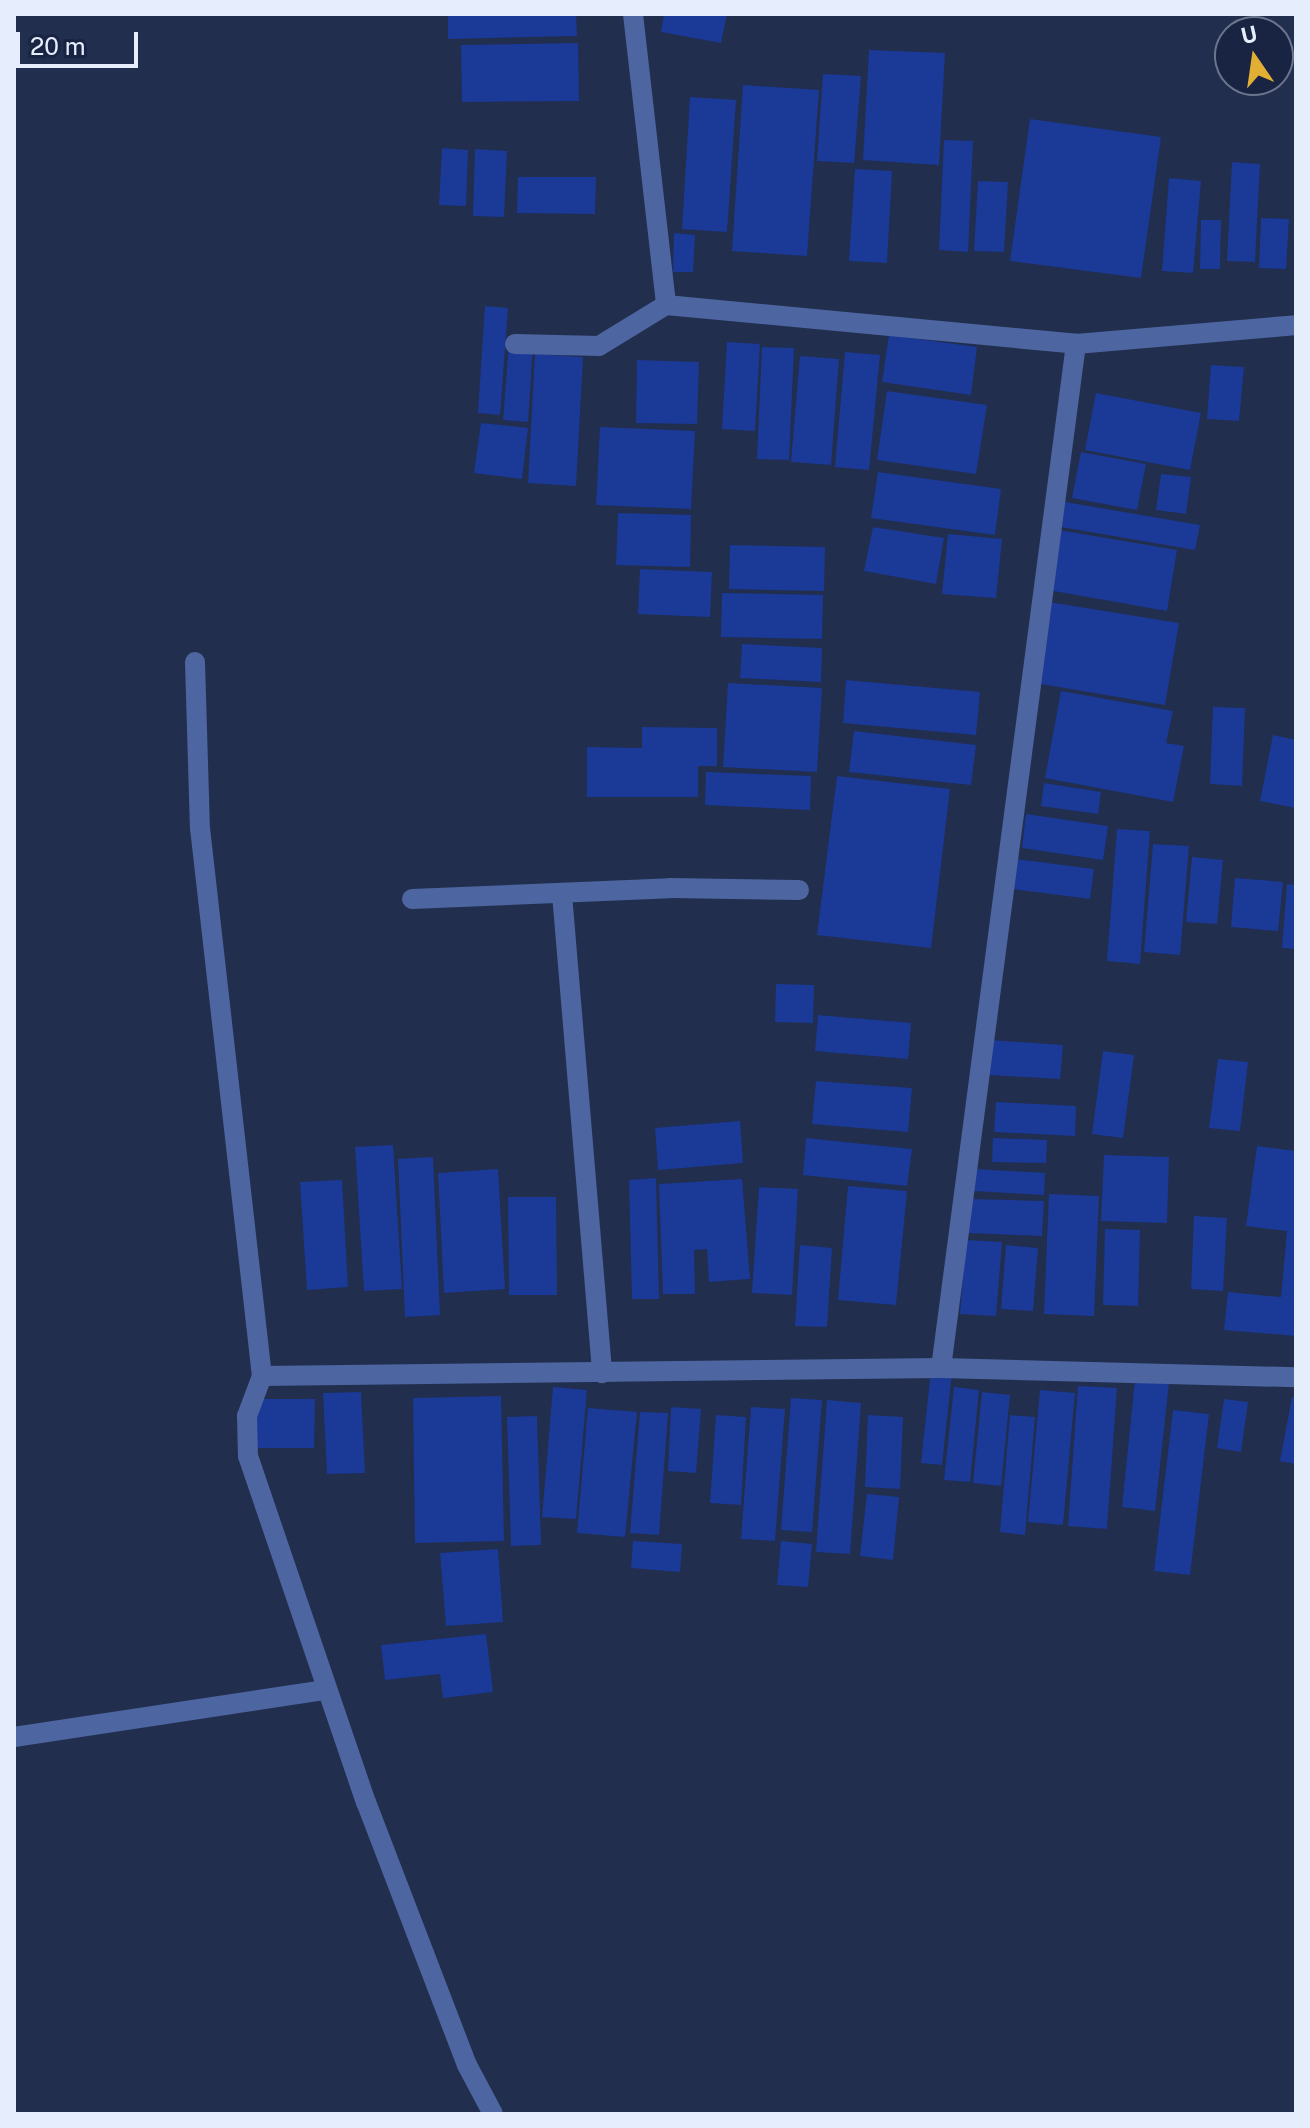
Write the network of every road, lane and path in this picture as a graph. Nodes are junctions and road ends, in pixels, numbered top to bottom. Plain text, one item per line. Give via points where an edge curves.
1 (633, 14) edge
2 (666, 305) junction
3 (1296, 325) edge
4 (515, 344) dead end
5 (1076, 344) junction
6 (195, 662) dead end
7 (799, 890) dead end
8 (562, 894) junction
9 (412, 899) dead end
10 (941, 1368) junction
11 (602, 1373) junction
12 (262, 1376) junction
13 (1296, 1377) edge
14 (325, 1690) junction
15 (14, 1737) edge
16 (493, 2114) edge

1 - 2 street
2 - 4 street via 599,346
2 - 5 street
3 - 5 street
5 - 10 street
6 - 12 street via 201,842
7 - 8 street
8 - 9 street
8 - 11 street
10 - 11 street
10 - 13 street
11 - 12 street
12 - 14 street via 247,1416 248,1456
14 - 15 street
14 - 16 street via 422,1952

